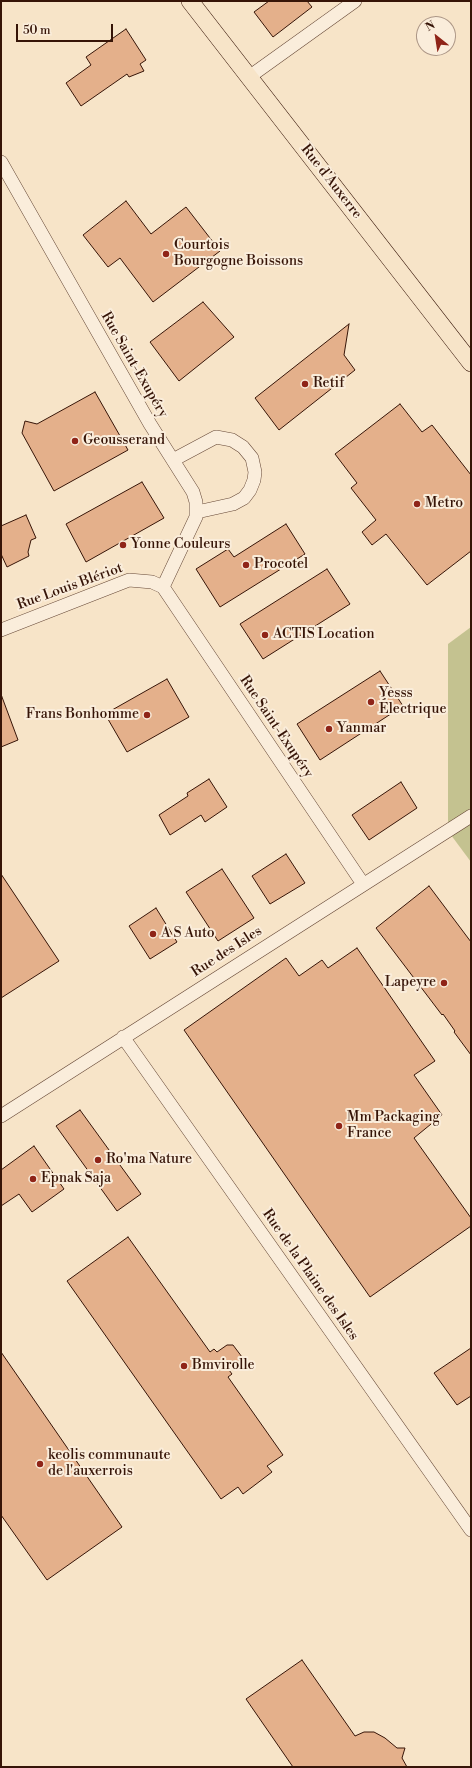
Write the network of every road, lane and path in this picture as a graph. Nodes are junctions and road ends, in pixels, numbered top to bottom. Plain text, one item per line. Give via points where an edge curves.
1 (190, 1) edge
2 (355, 1) edge
3 (249, 77) junction
4 (1, 162) edge
5 (471, 363) edge
6 (173, 460) junction
7 (203, 511) junction
8 (157, 584) junction
9 (1, 630) edge
10 (471, 816) edge
11 (363, 884) junction
12 (123, 1037) junction
13 (1, 1116) edge
14 (471, 1530) edge

1 - 3 main road, Rue d'Auxerre
2 - 3 street
3 - 5 main road, Rue d'Auxerre
4 - 6 street, Rue Saint-Exupéry via 146,418
6 - 7 street, Rue Saint-Exupéry
6 - 7 street via 216,437 232,440 243,447 252,458 254,480 244,498 233,504
7 - 8 street
8 - 9 street, Rue Louis Blériot via 129,580
8 - 11 street, Rue Saint-Exupéry
10 - 11 street, Rue des Isles
11 - 12 street, Rue des Isles
12 - 13 street, Rue des Isles
12 - 14 street, Rue de la Plaine des Isles

